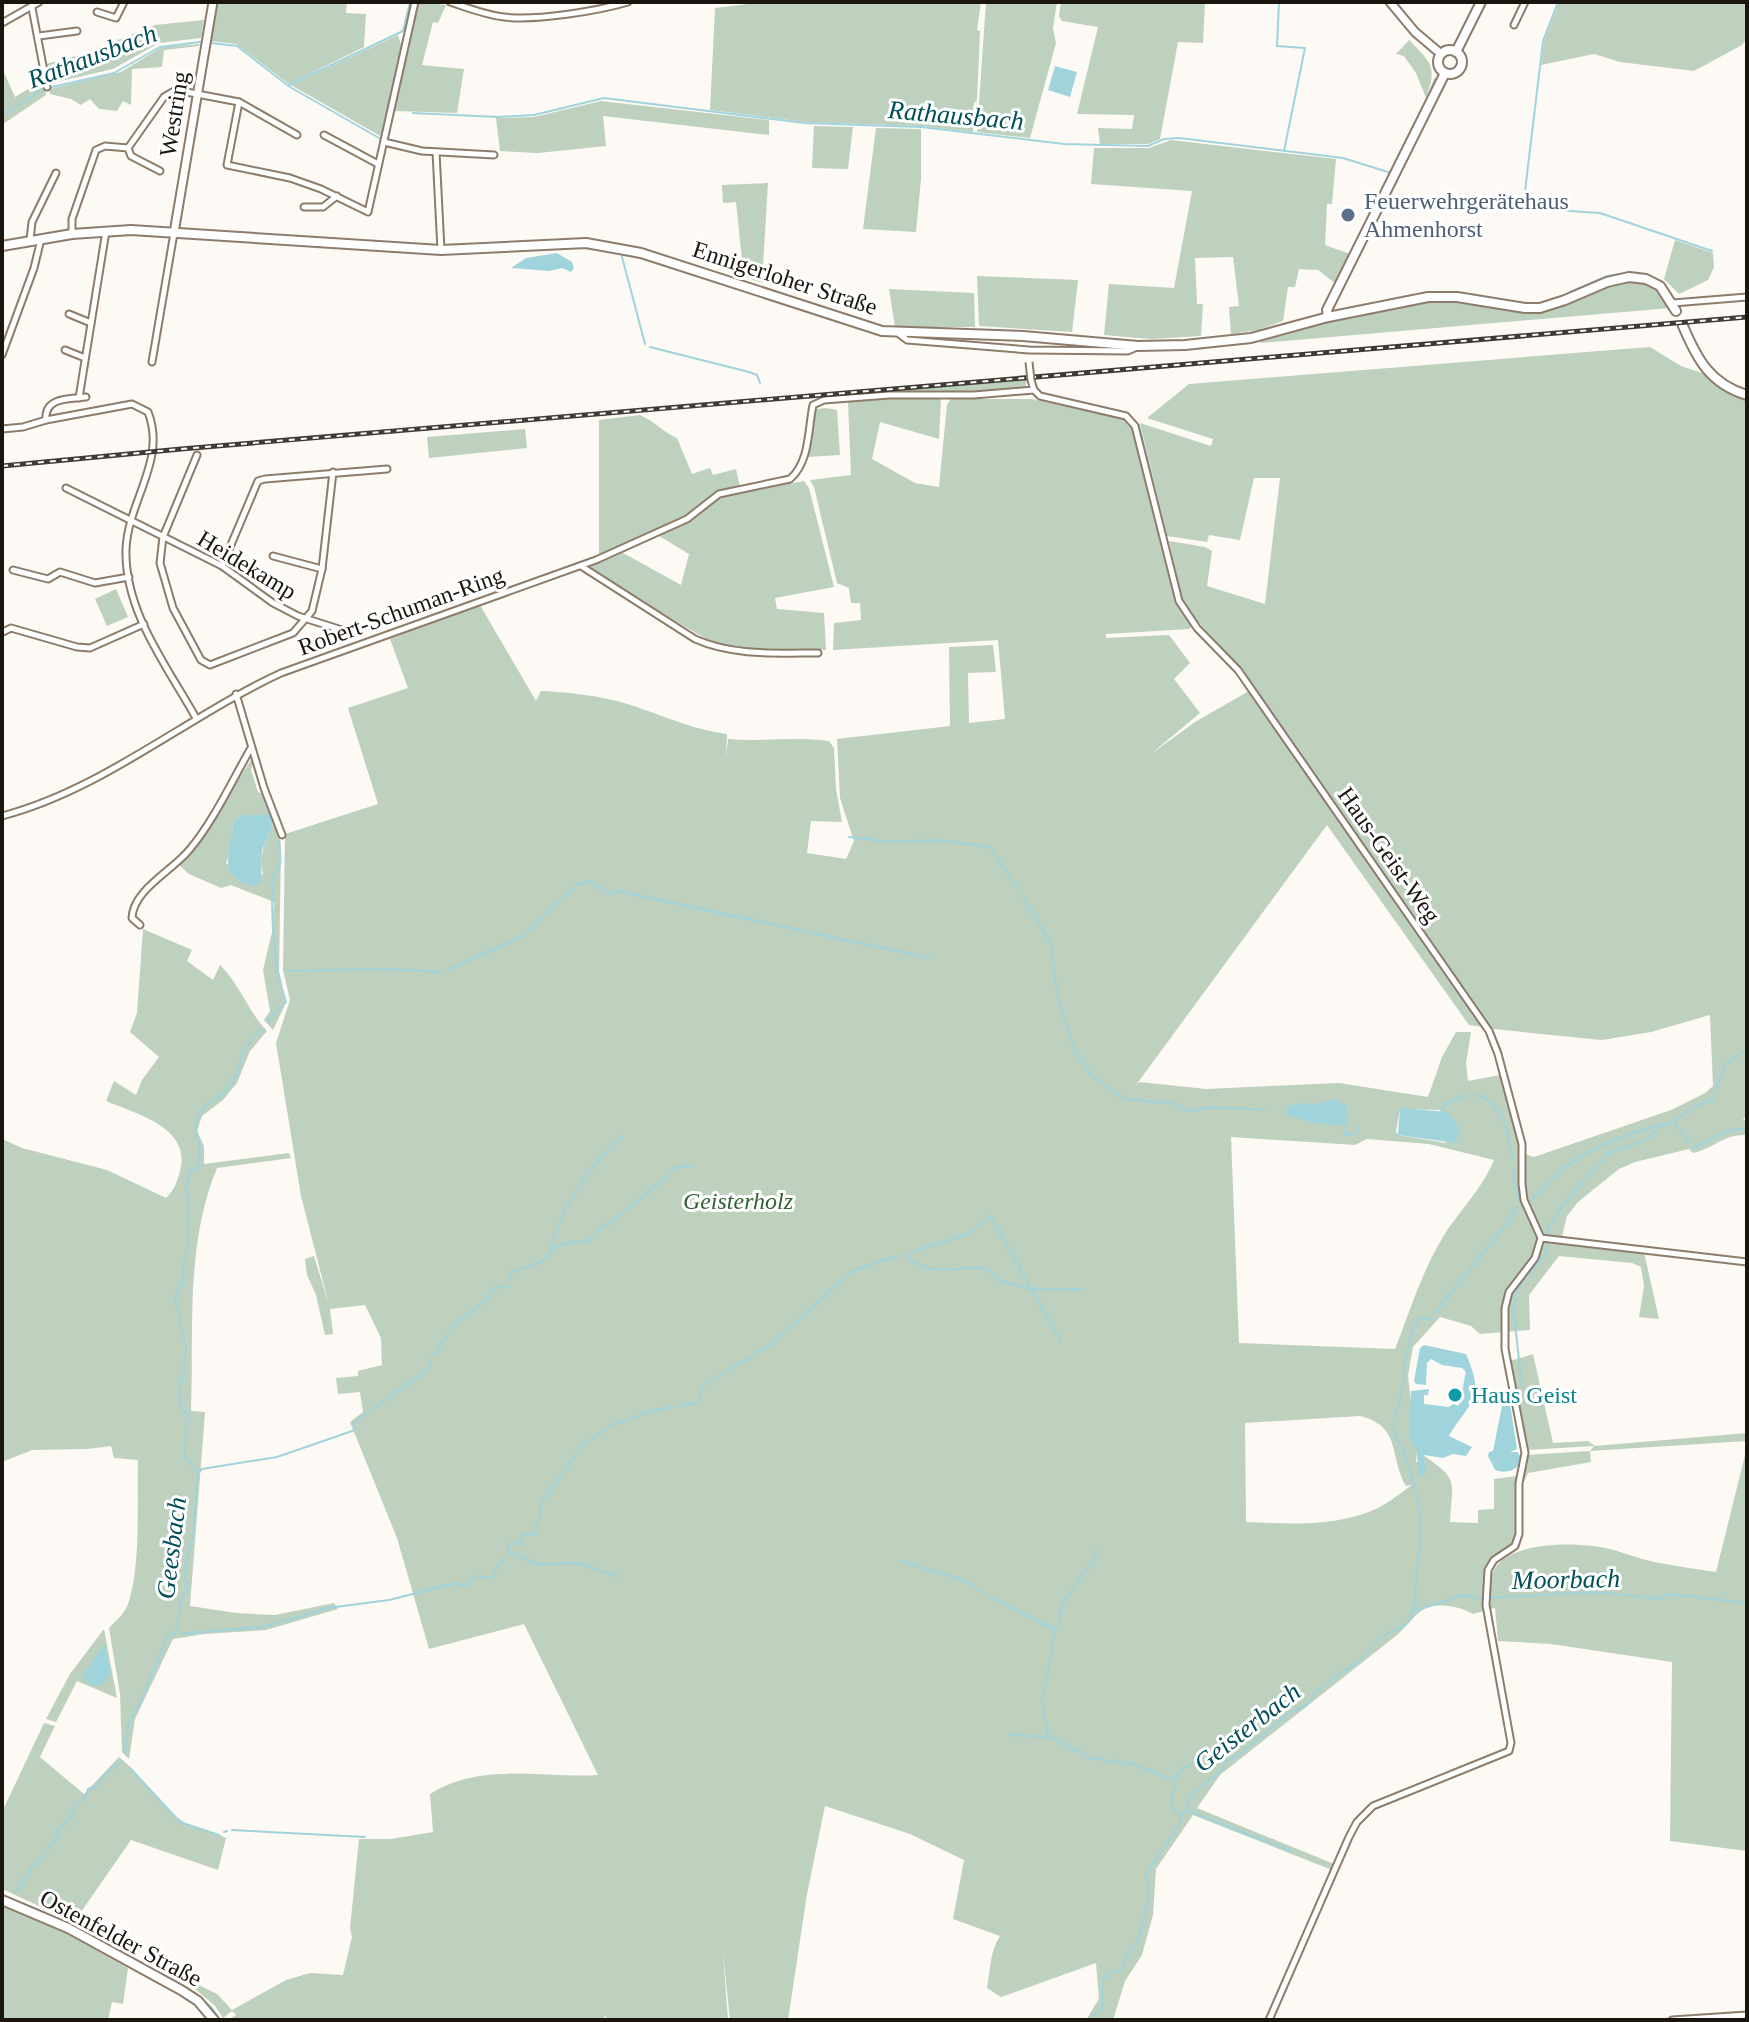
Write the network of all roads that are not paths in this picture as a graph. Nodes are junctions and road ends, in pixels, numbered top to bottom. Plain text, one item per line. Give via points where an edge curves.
1 (39, 2) edge
2 (124, 2) edge
3 (213, 2) edge
4 (415, 2) edge
5 (450, 2) edge
6 (628, 2) edge
7 (1390, 2) edge
8 (1481, 2) edge
9 (1525, 2) edge
10 (32, 8) junction
11 (97, 12) dead end
12 (2, 23) edge
13 (1514, 25) dead end
14 (77, 31) dead end
15 (39, 36) junction
16 (1456, 52) junction
17 (1441, 54) junction
18 (1445, 73) junction
19 (47, 87) dead end
20 (197, 93) junction
21 (239, 102) junction
22 (297, 135) dead end
23 (324, 135) dead end
24 (383, 142) junction
25 (128, 148) junction
26 (436, 152) junction
27 (494, 155) dead end
28 (378, 164) junction
29 (160, 171) dead end
30 (56, 173) dead end
31 (337, 196) junction
32 (304, 207) dead end
33 (106, 231) junction
34 (174, 233) junction
35 (72, 234) junction
36 (41, 239) junction
37 (30, 240) junction
38 (2, 246) edge
39 (441, 250) junction
40 (1747, 297) edge
41 (1674, 307) joint
42 (69, 314) dead end
43 (1328, 317) junction
44 (91, 323) junction
45 (1683, 326) dead end
46 (898, 333) junction
47 (1138, 346) junction
48 (65, 350) dead end
49 (1029, 350) junction
50 (2, 355) edge
51 (85, 358) junction
52 (152, 362) dead end
53 (1034, 390) junction
54 (1747, 395) edge
55 (46, 420) junction
56 (2, 429) edge
57 (197, 455) dead end
58 (387, 469) dead end
59 (333, 472) junction
60 (66, 488) dead end
61 (131, 520) junction
62 (163, 537) junction
63 (273, 556) dead end
64 (222, 566) junction
65 (581, 566) junction
66 (322, 569) junction
67 (13, 570) dead end
68 (129, 577) junction
69 (307, 619) junction
70 (144, 624) junction
71 (3, 632) edge
72 (348, 632) dead end
73 (818, 653) dead end
74 (236, 694) junction
75 (196, 718) junction
76 (251, 748) junction
77 (2, 816) edge
78 (282, 835) dead end
79 (140, 925) dead end
80 (1545, 1238) junction
81 (1747, 1262) edge
82 (2, 1900) edge
83 (1747, 2015) edge
84 (214, 2020) edge
85 (1269, 2020) edge
86 (1672, 2020) edge

1 - 10 street
2 - 11 street via 116,18
3 - 20 street, Westring
4 - 24 street
5 - 6 street via 514,18
7 - 17 street
8 - 16 main road
9 - 13 street
10 - 12 street
10 - 15 street
14 - 15 street
15 - 19 street
16 - 17 main road
16 - 18 main road via 1462,66
17 - 18 main road via 1438,65
18 - 43 main road
20 - 21 street
20 - 25 street via 171,91
20 - 34 street, Westring
21 - 22 street
21 - 31 street via 227,165 278,174
23 - 28 street
24 - 26 street
24 - 28 street
25 - 29 street via 131,156
25 - 35 street via 96,150 72,219
26 - 27 street
26 - 39 street
28 - 31 street via 368,212
30 - 37 street via 32,222
31 - 32 street via 323,207
33 - 34 main road, Ennigerloher Straße
33 - 35 main road, Ennigerloher Straße
33 - 44 street
34 - 39 main road, Ennigerloher Straße
34 - 52 street
35 - 36 main road, Ennigerloher Straße
36 - 37 main road, Ennigerloher Straße
36 - 50 street
37 - 38 main road, Ennigerloher Straße
39 - 46 main road, Ennigerloher Straße via 567,242 603,245
40 - 41 street
41 - 43 main road, Ennigerloher Straße via 1660,286 1629,277 1540,308 1441,296
42 - 44 street
43 - 47 main road, Ennigerloher Straße via 1238,340
44 - 51 street
45 - 54 main road via 1709,374
46 - 47 main road, Ennigerloher Straße
46 - 49 street via 907,340
47 - 49 street via 1128,351
48 - 51 street
49 - 53 street, bridge
51 - 55 street via 82,397 52,402
53 - 65 street, Robert-Schuman-Ring via 824,400 813,405 804,460 790,479 719,494 687,519
53 - 80 street, Haus-Geist-Weg via 1133,421 1185,613 1238,670 1489,1031 1522,1144 1522,1192
55 - 56 street
55 - 61 street via 132,404 147,410 154,454
57 - 62 street
58 - 59 street
59 - 64 street via 258,481
59 - 66 street
60 - 61 street, Heidekamp
61 - 62 street, Heidekamp
61 - 68 street
62 - 64 street, Heidekamp
62 - 69 street via 160,563 166,590 204,663 217,664 293,633
63 - 66 street
64 - 69 street, Heidekamp via 262,597
65 - 73 street via 714,647
65 - 74 street, Robert-Schuman-Ring via 373,638
66 - 69 street
67 - 68 street via 48,579 60,572 95,583
68 - 70 street
69 - 72 street, Heidekamp
70 - 71 street via 90,648 11,628
70 - 75 street
74 - 75 street, Robert-Schuman-Ring
74 - 76 street
75 - 77 street, Robert-Schuman-Ring via 77,789
76 - 78 street
76 - 79 street via 192,848 161,873 132,908 132,918
80 - 81 street
80 - 85 street via 1509,1292 1504,1319 1525,1453 1519,1534 1515,1546 1488,1570 1486,1605 1509,1751 1364,1813
82 - 84 main road, Ostenfelder Straße via 68,1928 181,1990
83 - 86 street

